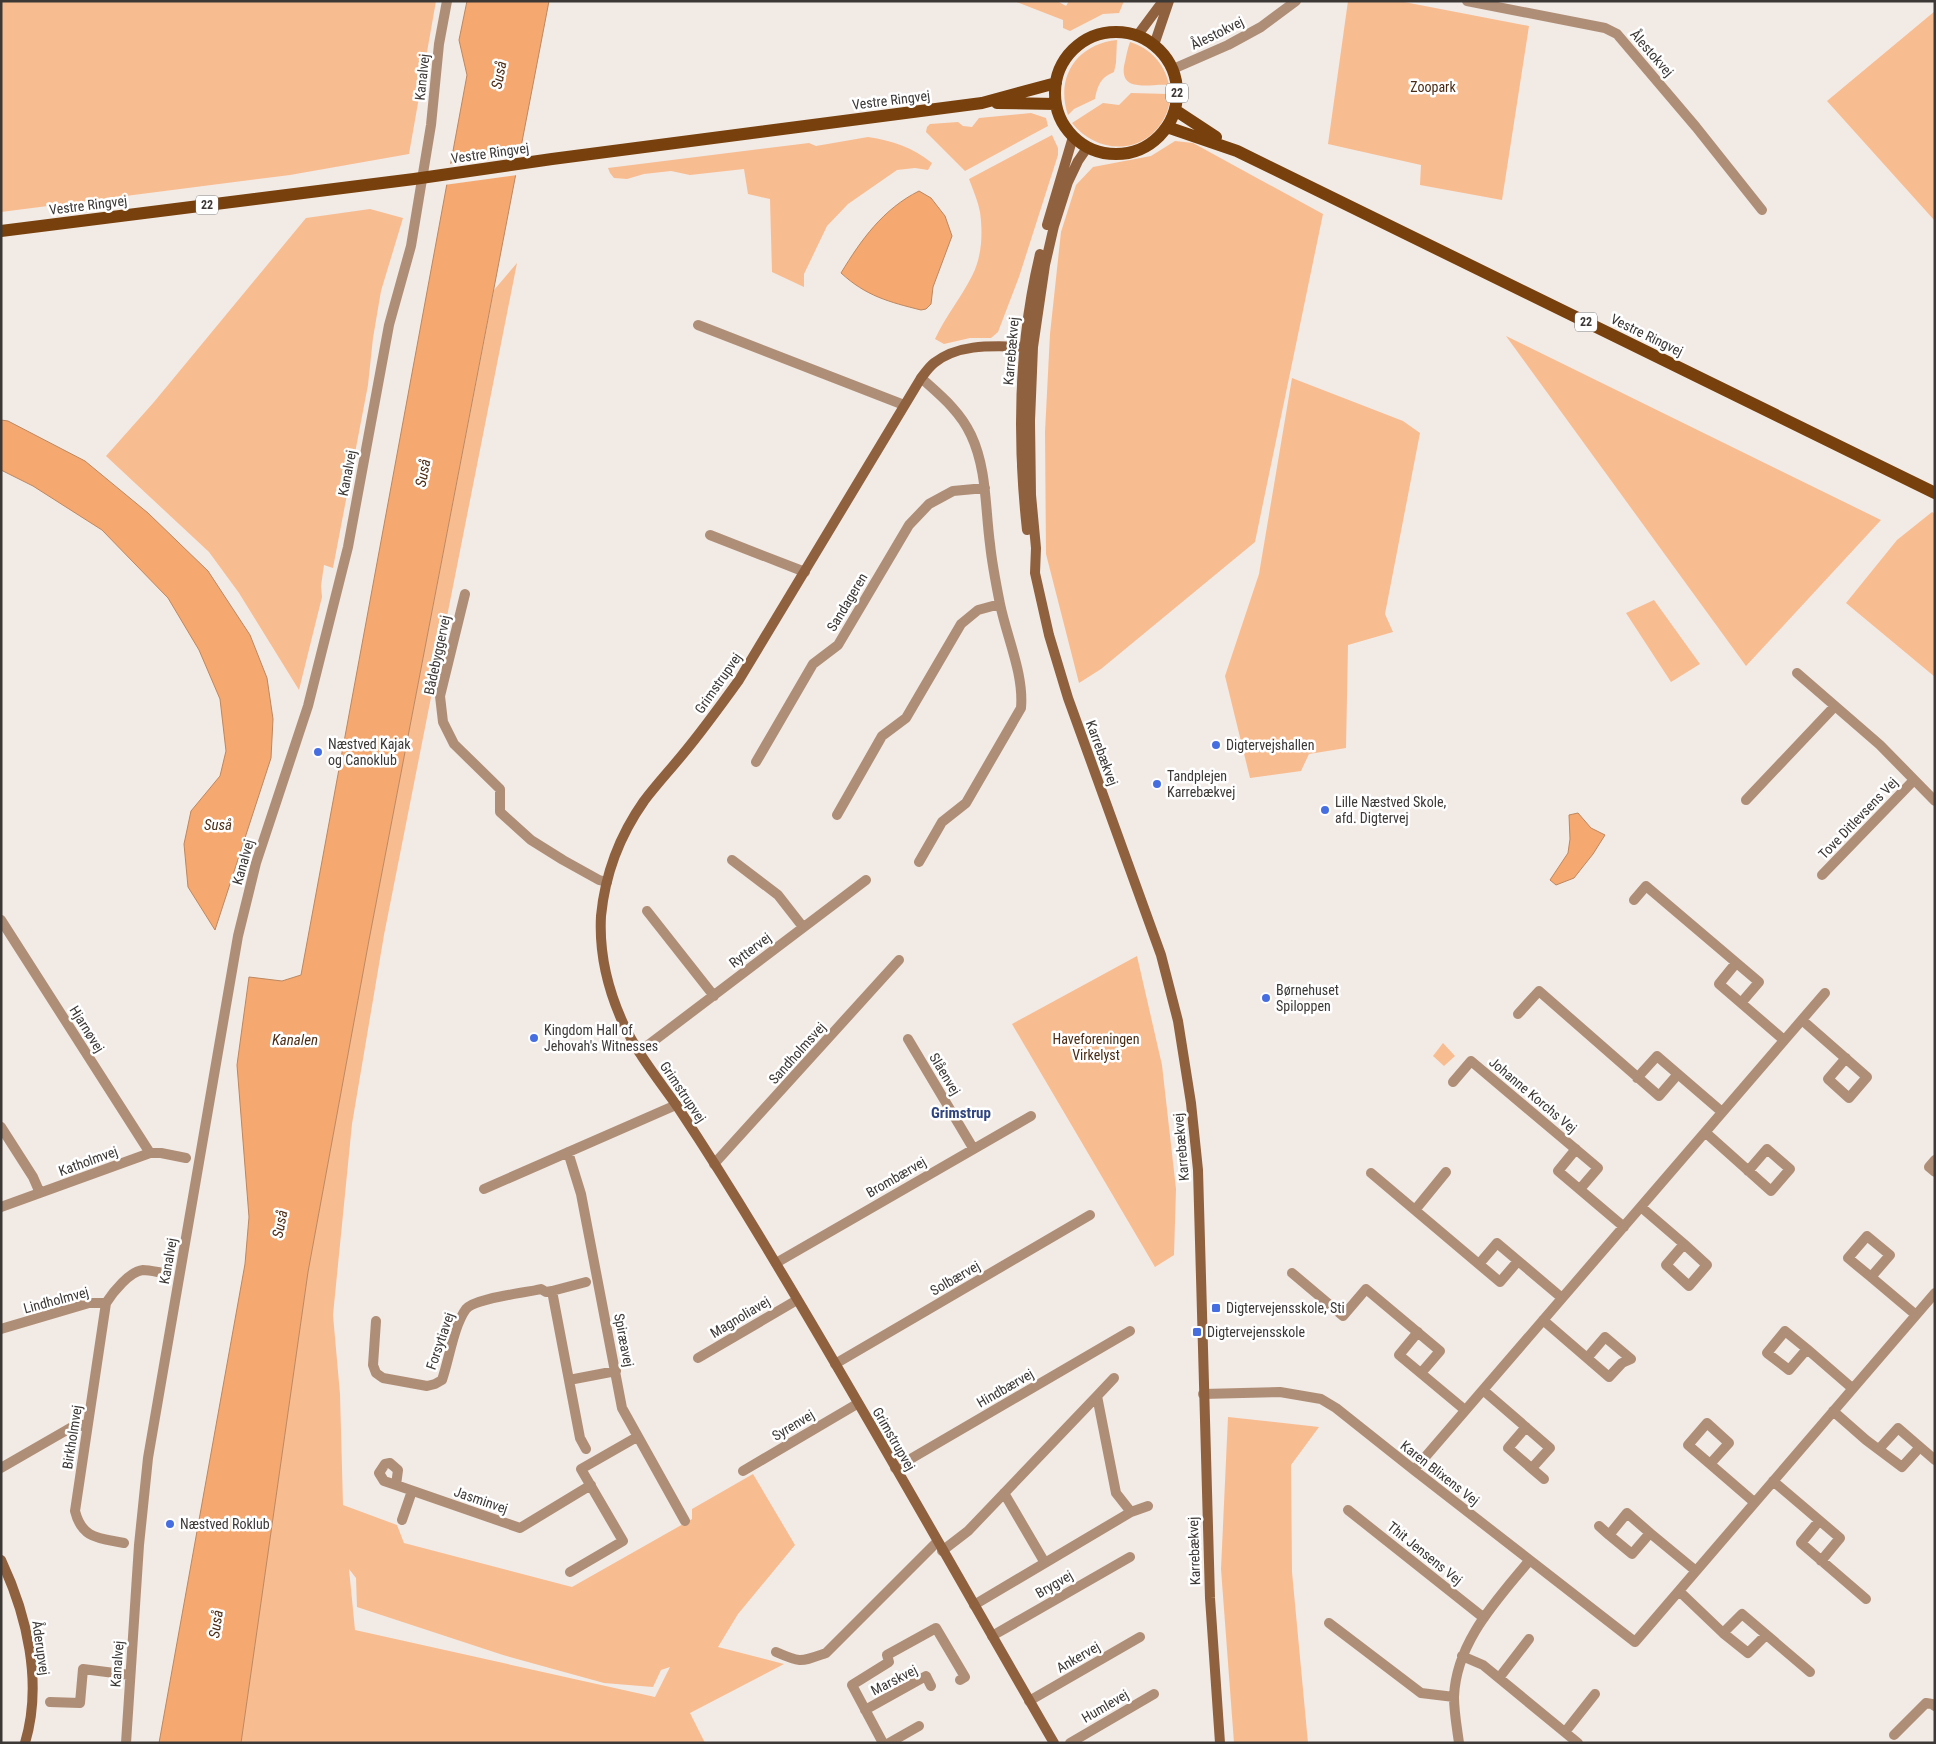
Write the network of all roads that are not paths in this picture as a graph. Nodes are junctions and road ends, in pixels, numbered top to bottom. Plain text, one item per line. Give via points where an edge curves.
1 (447, 1) edge
2 (1162, 1) edge
3 (1169, 1) edge
4 (1296, 1) edge
5 (1468, 1) edge
6 (1137, 36) junction
7 (1154, 45) junction
8 (1173, 70) junction
9 (1056, 83) junction
10 (982, 103) junction
11 (1056, 104) junction
12 (1175, 110) junction
13 (1168, 127) junction
14 (1073, 137) junction
15 (1087, 148) junction
16 (1238, 151) junction
17 (1762, 210) dead end
18 (1, 231) edge
19 (698, 325) dead end
20 (1028, 347) junction
21 (921, 378) junction
22 (904, 405) junction
23 (985, 488) junction
24 (1935, 493) edge
25 (710, 534) dead end
26 (805, 572) junction
27 (1035, 573) junction
28 (465, 594) dead end
29 (1000, 604) junction
30 (1797, 673) dead end
31 (1836, 706) junction
32 (756, 762) dead end
33 (1914, 780) junction
34 (1746, 800) dead end
35 (1935, 801) edge
36 (836, 815) dead end
37 (732, 860) dead end
38 (919, 862) dead end
39 (1822, 875) dead end
40 (866, 880) dead end
41 (607, 882) junction
42 (1634, 900) dead end
43 (647, 911) dead end
44 (1, 920) edge
45 (803, 927) junction
46 (899, 960) dead end
47 (1736, 963) junction
48 (1825, 993) dead end
49 (714, 996) junction
50 (1741, 1003) junction
51 (1518, 1014) dead end
52 (1802, 1020) junction
53 (908, 1039) dead end
54 (1784, 1040) junction
55 (639, 1052) junction
56 (1846, 1058) dead end
57 (1678, 1074) junction
58 (1638, 1078) junction
59 (1453, 1082) dead end
60 (676, 1105) junction
61 (1722, 1112) junction
62 (1031, 1116) dead end
63 (1, 1127) edge
64 (1705, 1132) junction
65 (973, 1148) junction
66 (1576, 1149) junction
67 (568, 1152) junction
68 (150, 1154) junction
69 (186, 1158) dead end
70 (1935, 1160) edge
71 (714, 1164) junction
72 (1748, 1171) dead end
73 (1446, 1172) dead end
74 (1935, 1172) edge
75 (1372, 1173) dead end
76 (484, 1189) dead end
77 (1580, 1189) junction
78 (40, 1193) junction
79 (1, 1207) edge
80 (1641, 1207) junction
81 (1415, 1210) junction
82 (1090, 1215) dead end
83 (1624, 1227) junction
84 (1684, 1244) dead end
85 (1518, 1261) junction
86 (776, 1263) junction
87 (1479, 1264) junction
88 (163, 1273) dead end
89 (1292, 1273) dead end
90 (1871, 1278) dead end
91 (586, 1282) dead end
92 (552, 1291) junction
93 (1935, 1294) edge
94 (1562, 1298) junction
95 (797, 1300) junction
96 (106, 1303) junction
97 (1916, 1315) junction
98 (1543, 1320) junction
99 (376, 1321) dead end
100 (1, 1328) edge
101 (1130, 1331) dead end
102 (1418, 1332) junction
103 (1807, 1349) dead end
104 (698, 1358) dead end
105 (1587, 1358) dead end
106 (834, 1364) junction
107 (616, 1370) junction
108 (1421, 1373) junction
109 (1114, 1378) dead end
110 (569, 1380) junction
111 (1852, 1388) junction
112 (1483, 1390) junction
113 (1203, 1394) junction
114 (1097, 1396) junction
115 (857, 1404) junction
116 (1466, 1410) junction
117 (1833, 1411) junction
118 (88, 1424) junction
119 (1526, 1427) junction
120 (637, 1437) junction
121 (1920, 1447) junction
122 (586, 1449) dead end
123 (1878, 1449) junction
124 (1935, 1460) edge
125 (1710, 1464) dead end
126 (1, 1468) edge
127 (895, 1468) junction
128 (1532, 1468) junction
129 (1414, 1470) junction
130 (742, 1471) dead end
131 (1544, 1479) dead end
132 (1773, 1481) junction
133 (396, 1485) dead end
134 (591, 1486) junction
135 (412, 1491) junction
136 (1004, 1493) junction
137 (1754, 1502) junction
138 (1148, 1506) dead end
139 (1348, 1510) dead end
140 (1131, 1512) junction
141 (402, 1520) dead end
142 (685, 1521) dead end
143 (1819, 1521) junction
144 (1599, 1526) dead end
145 (1650, 1532) junction
146 (1609, 1535) junction
147 (124, 1544) dead end
148 (939, 1546) junction
149 (1130, 1557) dead end
150 (1, 1560) edge
151 (1530, 1561) junction
152 (1821, 1561) junction
153 (1045, 1563) junction
154 (1696, 1571) junction
155 (570, 1572) dead end
156 (1679, 1590) junction
157 (1866, 1599) dead end
158 (974, 1605) junction
159 (1484, 1618) junction
160 (1329, 1623) dead end
161 (1723, 1633) junction
162 (1766, 1635) junction
163 (992, 1636) junction
164 (1140, 1637) dead end
165 (1529, 1640) dead end
166 (776, 1652) dead end
167 (1462, 1656) junction
168 (1810, 1672) dead end
169 (130, 1675) junction
170 (1499, 1678) junction
171 (960, 1680) dead end
172 (931, 1686) dead end
173 (1154, 1694) dead end
174 (1596, 1694) dead end
175 (1454, 1697) junction
176 (1029, 1701) junction
177 (50, 1702) dead end
178 (1935, 1706) edge
179 (865, 1710) junction
180 (919, 1726) dead end
181 (1565, 1732) junction
182 (1894, 1735) dead end
183 (25, 1743) edge
184 (126, 1743) edge
185 (883, 1743) edge
186 (889, 1743) edge
187 (1054, 1743) edge
188 (1070, 1743) edge
189 (1220, 1743) edge
190 (1459, 1743) edge
191 (1578, 1743) edge

1 - 169 street, Kanalvej via 411,246 389,325 348,547 307,709 256,863 238,936 148,1458
2 - 6 street
3 - 7 street
4 - 8 street, Ålestokvej via 1261,27
5 - 17 street, Ålestokvej via 1605,28 1617,34
6 - 7 main road, 22
6 - 9 main road, 22 via 1111,32 1085,40 1066,58
7 - 8 main road, 22
8 - 12 main road, 22 via 1177,89
9 - 10 main road, Vestre Ringvej / 22
9 - 11 main road, 22
10 - 11 main road, Vestre Ringvej / 22
10 - 18 main road, Vestre Ringvej / 22
11 - 14 main road, 22 via 1062,122
12 - 13 main road, 22
12 - 16 main road, Vestre Ringvej / 22
13 - 15 main road, 22 via 1149,145 1125,154 1112,155
13 - 16 main road, Vestre Ringvej / 22
14 - 15 main road, 22
14 - 20 street, Karrebækvej via 1038,264
15 - 20 street, Karrebækvej via 1068,182 1054,226
16 - 24 main road, Vestre Ringvej / 22
19 - 22 street
20 - 21 street, Grimstrupvej via 984,346 951,354 934,363
20 - 27 street, Karrebækvej
20 - 27 street, Karrebækvej via 1020,415 1024,496
21 - 22 street, Grimstrupvej
21 - 23 street via 958,413 971,435
22 - 26 street, Grimstrupvej
23 - 29 street
23 - 32 street, Sandageren via 953,492 929,504 909,525 838,645 813,664
25 - 26 street
26 - 41 street, Grimstrupvej via 739,680 629,824
27 - 113 street, Karrebækvej via 1068,698 1161,955 1178,1021 1198,1170
28 - 41 street, Bådebyggervej via 440,696 443,722 454,744 500,789 500,812 531,840
29 - 36 street via 978,610 961,624 906,718 882,736
29 - 38 street via 1023,693 1022,708 966,803 942,822
30 - 31 street, Tove Ditlevsens Vej
31 - 33 street, Tove Ditlevsens Vej
31 - 34 street
33 - 35 street, Tove Ditlevsens Vej
33 - 39 street, Tove Ditlevsens Vej
37 - 45 street via 778,896
40 - 45 street, Ryttervej
41 - 55 street, Grimstrupvej via 602,914 603,960 610,990
42 - 47 street via 1646,886
43 - 49 street
44 - 68 street, Hjarnøvej
45 - 49 street, Ryttervej
46 - 71 street, Sandholmsvej
47 - 50 street via 1718,984
47 - 50 street via 1759,982
48 - 52 street
49 - 55 street, Ryttervej
50 - 54 street
51 - 58 street via 1538,991
52 - 54 street
52 - 56 street
53 - 65 street, Slåenvej
54 - 61 street
55 - 60 street, Grimstrupvej
57 - 58 street via 1657,1056
57 - 58 street via 1659,1096
57 - 61 street
59 - 66 street, Johanne Korchs Vej via 1471,1060
60 - 67 street
60 - 71 street, Grimstrupvej
61 - 64 street
62 - 65 street, Brombærvej
63 - 78 street
64 - 72 street
64 - 80 street
65 - 86 street, Brombærvej
66 - 77 street, Johanne Korchs Vej via 1558,1170
66 - 77 street, Johanne Korchs Vej via 1598,1168
67 - 76 street
67 - 107 street, Spiræavej via 581,1194
68 - 69 street, Katholmvej
68 - 78 street, Katholmvej
70 - 74 street via 1929,1167
71 - 86 street, Grimstrupvej
73 - 81 street
75 - 81 street
77 - 83 street, Johanne Korchs Vej
78 - 79 street, Katholmvej
80 - 83 street
80 - 84 street
81 - 87 street
82 - 106 street, Solbærvej
83 - 94 street
85 - 87 street via 1497,1243
85 - 87 street via 1500,1282
85 - 94 street
86 - 95 street, Grimstrupvej
88 - 96 street, Lindholmvej via 134,1272 112,1292
89 - 102 street via 1343,1316 1366,1289
90 - 97 street
91 - 92 street, Forsytiavej
92 - 99 street, Forsytiavej via 541,1289 478,1301 467,1308 460,1320 442,1380 427,1386 383,1378 376,1373 373,1365
92 - 110 street
93 - 97 street
94 - 98 street
95 - 104 street, Magnoliavej
95 - 106 street, Grimstrupvej
96 - 100 street, Lindholmvej via 89,1303
96 - 118 street, Birkholmvej
97 - 111 street
98 - 105 street
98 - 112 street
101 - 127 street, Hindbærvej
102 - 108 street via 1440,1351
102 - 108 street via 1399,1355
103 - 111 street
106 - 115 street, Grimstrupvej
107 - 110 street
107 - 120 street, Spiræavej via 622,1408
108 - 116 street
109 - 114 street
110 - 122 street via 580,1438
111 - 117 street
112 - 116 street
112 - 119 street
113 - 129 street, Karen Blixens Vej via 1280,1392 1321,1399
113 - 189 street, Karrebækvej via 1210,1598
114 - 136 street
114 - 140 street via 1116,1493
115 - 127 street, Grimstrupvej
115 - 130 street, Syrenvej
116 - 129 street
117 - 123 street
117 - 132 street
118 - 126 street via 72,1427
118 - 147 street, Birkholmvej via 75,1511 78,1523 94,1537
119 - 128 street via 1550,1448
119 - 128 street via 1508,1448
120 - 134 street via 581,1469
120 - 142 street, Spiræavej
121 - 123 street via 1902,1467
121 - 123 street via 1898,1428
121 - 124 street
125 - 137 street
127 - 148 street, Grimstrupvej
128 - 131 street
129 - 151 street, Karen Blixens Vej
132 - 137 street
132 - 143 street
133 - 135 street, Jasminvej
134 - 135 street, Jasminvej via 520,1528
134 - 155 street via 623,1541
135 - 141 street
136 - 148 street via 968,1531
136 - 153 street
137 - 154 street
138 - 140 street
139 - 159 street, Thit Jensens Vej
140 - 153 street
143 - 152 street via 1801,1543
143 - 152 street via 1840,1538
144 - 146 street
145 - 146 street via 1632,1554
145 - 146 street via 1627,1513
145 - 154 street
148 - 158 street, Grimstrupvej
148 - 166 street via 826,1653 803,1661
149 - 163 street, Brygvej
150 - 183 street, Åderupvej via 24,1620 30,1650 31,1712
151 - 156 street, Karen Blixens Vej via 1635,1642
151 - 159 street
152 - 157 street
153 - 158 street
154 - 156 street
156 - 161 street
158 - 163 street, Grimstrupvej
159 - 167 street
160 - 175 street via 1421,1693
161 - 162 street via 1748,1653
161 - 162 street via 1742,1614
162 - 168 street
163 - 176 street, Grimstrupvej
164 - 176 street, Ankervej
165 - 170 street
167 - 170 street via 1483,1665
167 - 175 street
169 - 177 street via 83,1668 80,1702
169 - 184 street, Kanalvej
170 - 181 street
171 - 179 street, Marskvej via 965,1677 936,1628 887,1655 889,1662 852,1685
172 - 179 street, Marskvej via 926,1676
173 - 188 street, Humlevej
174 - 181 street
175 - 190 street
176 - 187 street, Grimstrupvej
178 - 182 street via 1926,1703
179 - 185 street, Marskvej
180 - 186 street
181 - 191 street

